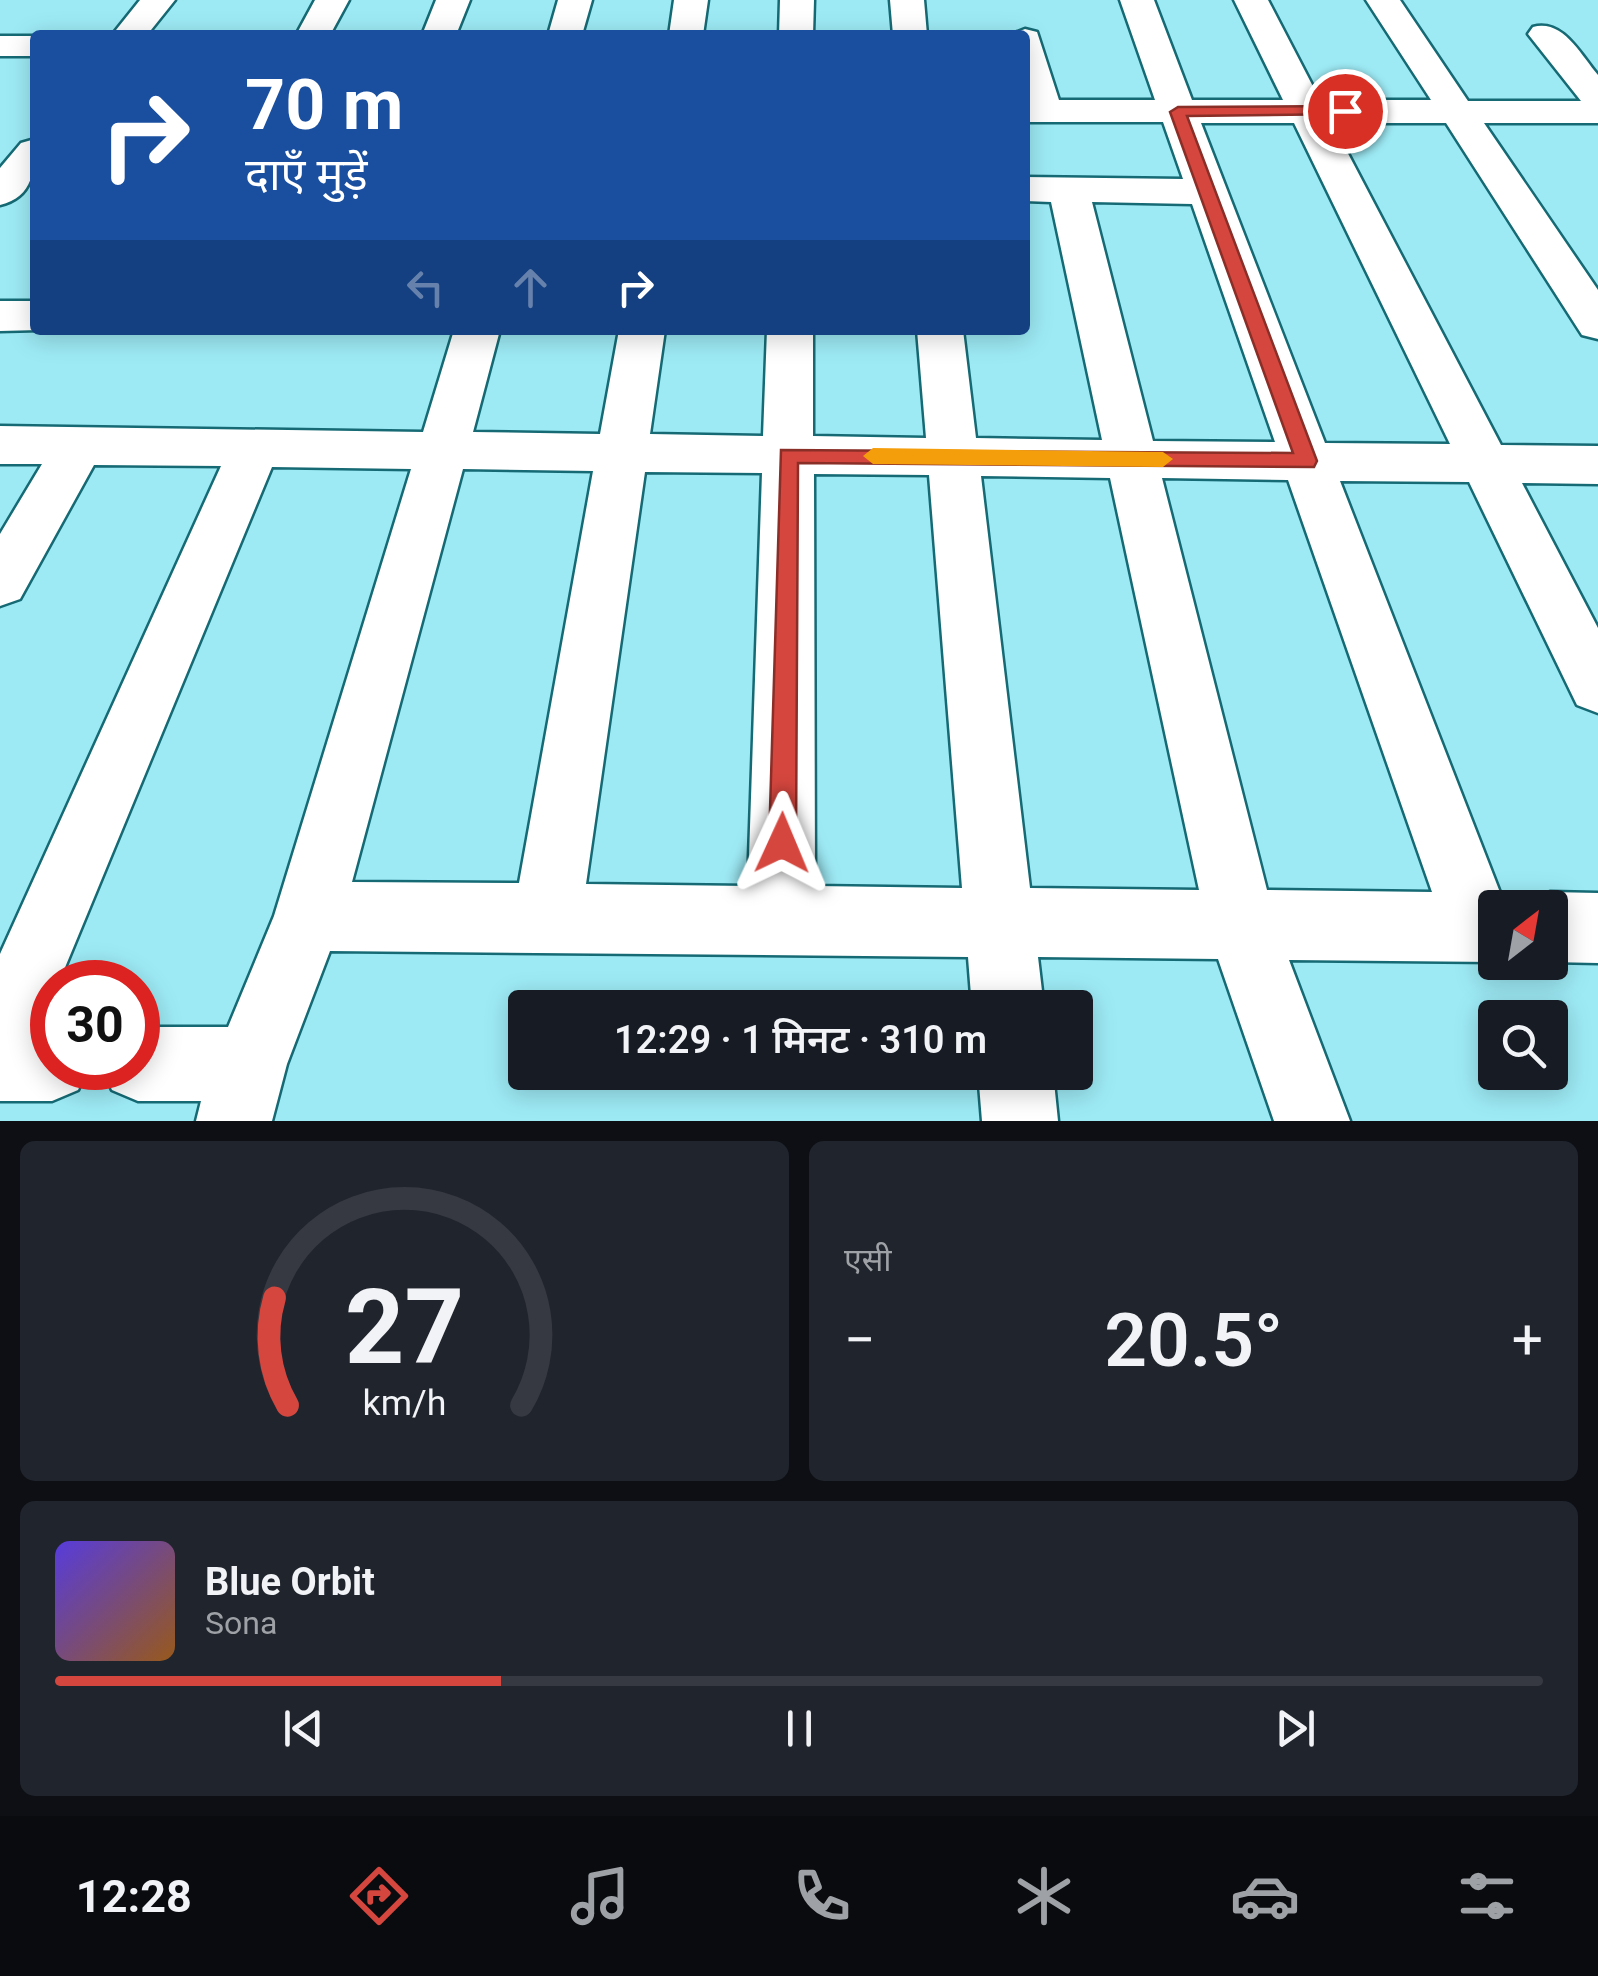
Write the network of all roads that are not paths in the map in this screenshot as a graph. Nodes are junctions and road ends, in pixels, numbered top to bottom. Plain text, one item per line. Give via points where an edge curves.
1 (158, 0) edge
2 (332, 0) edge
3 (453, 0) edge
4 (576, 0) edge
5 (691, 0) edge
6 (797, 0) edge
7 (907, 0) edge
8 (1015, 0) edge
9 (1137, 0) edge
10 (1252, 0) edge
11 (1383, 0) edge
12 (134, 30) edge
13 (316, 30) edge
14 (441, 30) edge
15 (567, 30) edge
16 (687, 30) edge
17 (796, 30) edge
18 (910, 30) edge
19 (1022, 30) edge
20 (1545, 34) dead end
21 (0, 46) edge
22 (30, 46) edge
23 (1030, 81) edge
24 (1598, 98) edge
25 (1034, 111) edge
26 (1307, 111) junction
27 (1178, 112) junction
28 (1457, 112) junction
29 (1598, 112) edge
30 (30, 157) edge
31 (1047, 190) edge
32 (1207, 192) junction
33 (0, 194) edge
34 (0, 316) edge
35 (30, 316) edge
36 (1598, 324) edge
37 (477, 335) edge
38 (641, 335) edge
39 (790, 335) edge
40 (941, 335) edge
41 (0, 445) edge
42 (79, 446) junction
43 (255, 448) junction
44 (443, 450) junction
45 (620, 452) junction
46 (788, 455) junction
47 (953, 457) junction
48 (1132, 459) junction
49 (1307, 461) junction
50 (1486, 464) junction
51 (1598, 465) edge
52 (0, 584) edge
53 (1598, 687) edge
54 (1478, 904) edge
55 (308, 916) junction
56 (548, 918) junction
57 (781, 921) junction
58 (1000, 922) junction
59 (1241, 924) junction
60 (1478, 927) edge
61 (1568, 927) edge
62 (1598, 928) edge
63 (1006, 990) edge
64 (0, 1037) edge
65 (0, 1064) edge
66 (30, 1064) edge
67 (160, 1070) edge
68 (1017, 1090) edge
69 (242, 1092) edge
70 (1020, 1121) edge
71 (1312, 1121) edge

1 - 12 street
2 - 13 street
3 - 14 street
4 - 15 street
5 - 16 street
6 - 17 street
7 - 18 street
8 - 19 street
9 - 27 street
10 - 26 street
11 - 28 street
20 - 24 street
21 - 22 street
23 - 25 street
25 - 27 street
26 - 27 street
26 - 28 street
26 - 50 street
27 - 32 street
28 - 29 street
28 - 36 street
30 - 33 street
31 - 32 street
31 - 48 street
32 - 49 street
34 - 35 street
37 - 44 street
38 - 45 street
39 - 46 street
40 - 47 street
41 - 42 street
42 - 43 street
42 - 52 street
43 - 44 street
43 - 64 street
44 - 45 street
44 - 55 street
45 - 46 street
45 - 56 street
46 - 47 street
46 - 57 street
47 - 48 street
47 - 58 street
48 - 49 street
48 - 59 street
49 - 50 street
49 - 54 street
50 - 51 street
50 - 53 street
55 - 56 street
55 - 69 street
56 - 57 street
57 - 58 street
58 - 59 street
58 - 63 street
59 - 60 street
59 - 71 street
61 - 62 street
65 - 66 street
67 - 69 street
68 - 70 street

